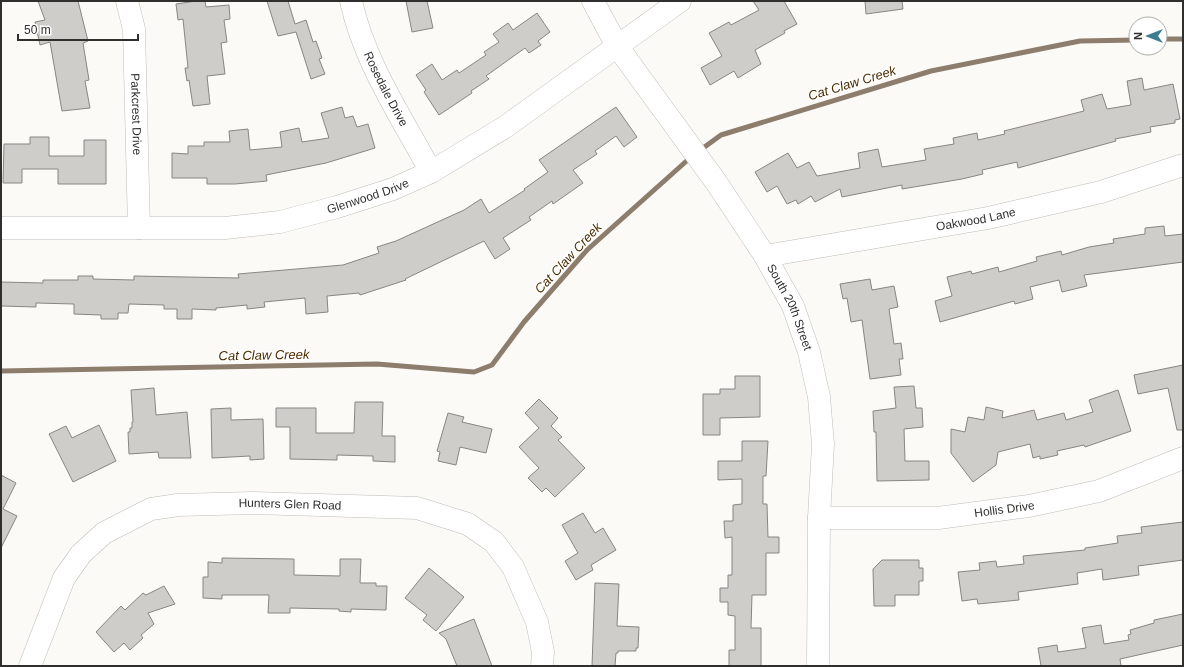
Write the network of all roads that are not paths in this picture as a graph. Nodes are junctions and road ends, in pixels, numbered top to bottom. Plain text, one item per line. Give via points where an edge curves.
1 (127, 1) edge
2 (351, 1) edge
3 (593, 1) edge
4 (680, 1) edge
5 (617, 46) junction
6 (1183, 165) edge
7 (431, 172) junction
8 (1, 228) edge
9 (139, 228) junction
10 (765, 256) junction
11 (1183, 458) edge
12 (819, 518) junction
13 (30, 666) edge
14 (542, 666) edge
15 (818, 666) edge

1 - 9 street, Parkcrest Drive via 134,29
2 - 7 street, Rosedale Drive via 368,54
3 - 5 street, South 20th Street
4 - 5 street, Glenwood Drive
5 - 7 street, Glenwood Drive via 505,127
5 - 10 street, South 20th Street
6 - 10 street, Oakwood Lane via 1101,192 988,218
7 - 9 street, Glenwood Drive via 392,189 280,222 225,228
8 - 9 street, Glenwood Drive
10 - 12 street, South 20th Street via 793,306 809,352 819,397 823,444
11 - 12 street, Hollis Drive via 1099,492 1030,506 938,518
12 - 15 street, South 20th Street
13 - 14 street, Hunters Glen Road via 64,578 81,554 104,533 151,509 178,505 252,503 417,508 468,524 494,542 514,568 537,622 543,652

